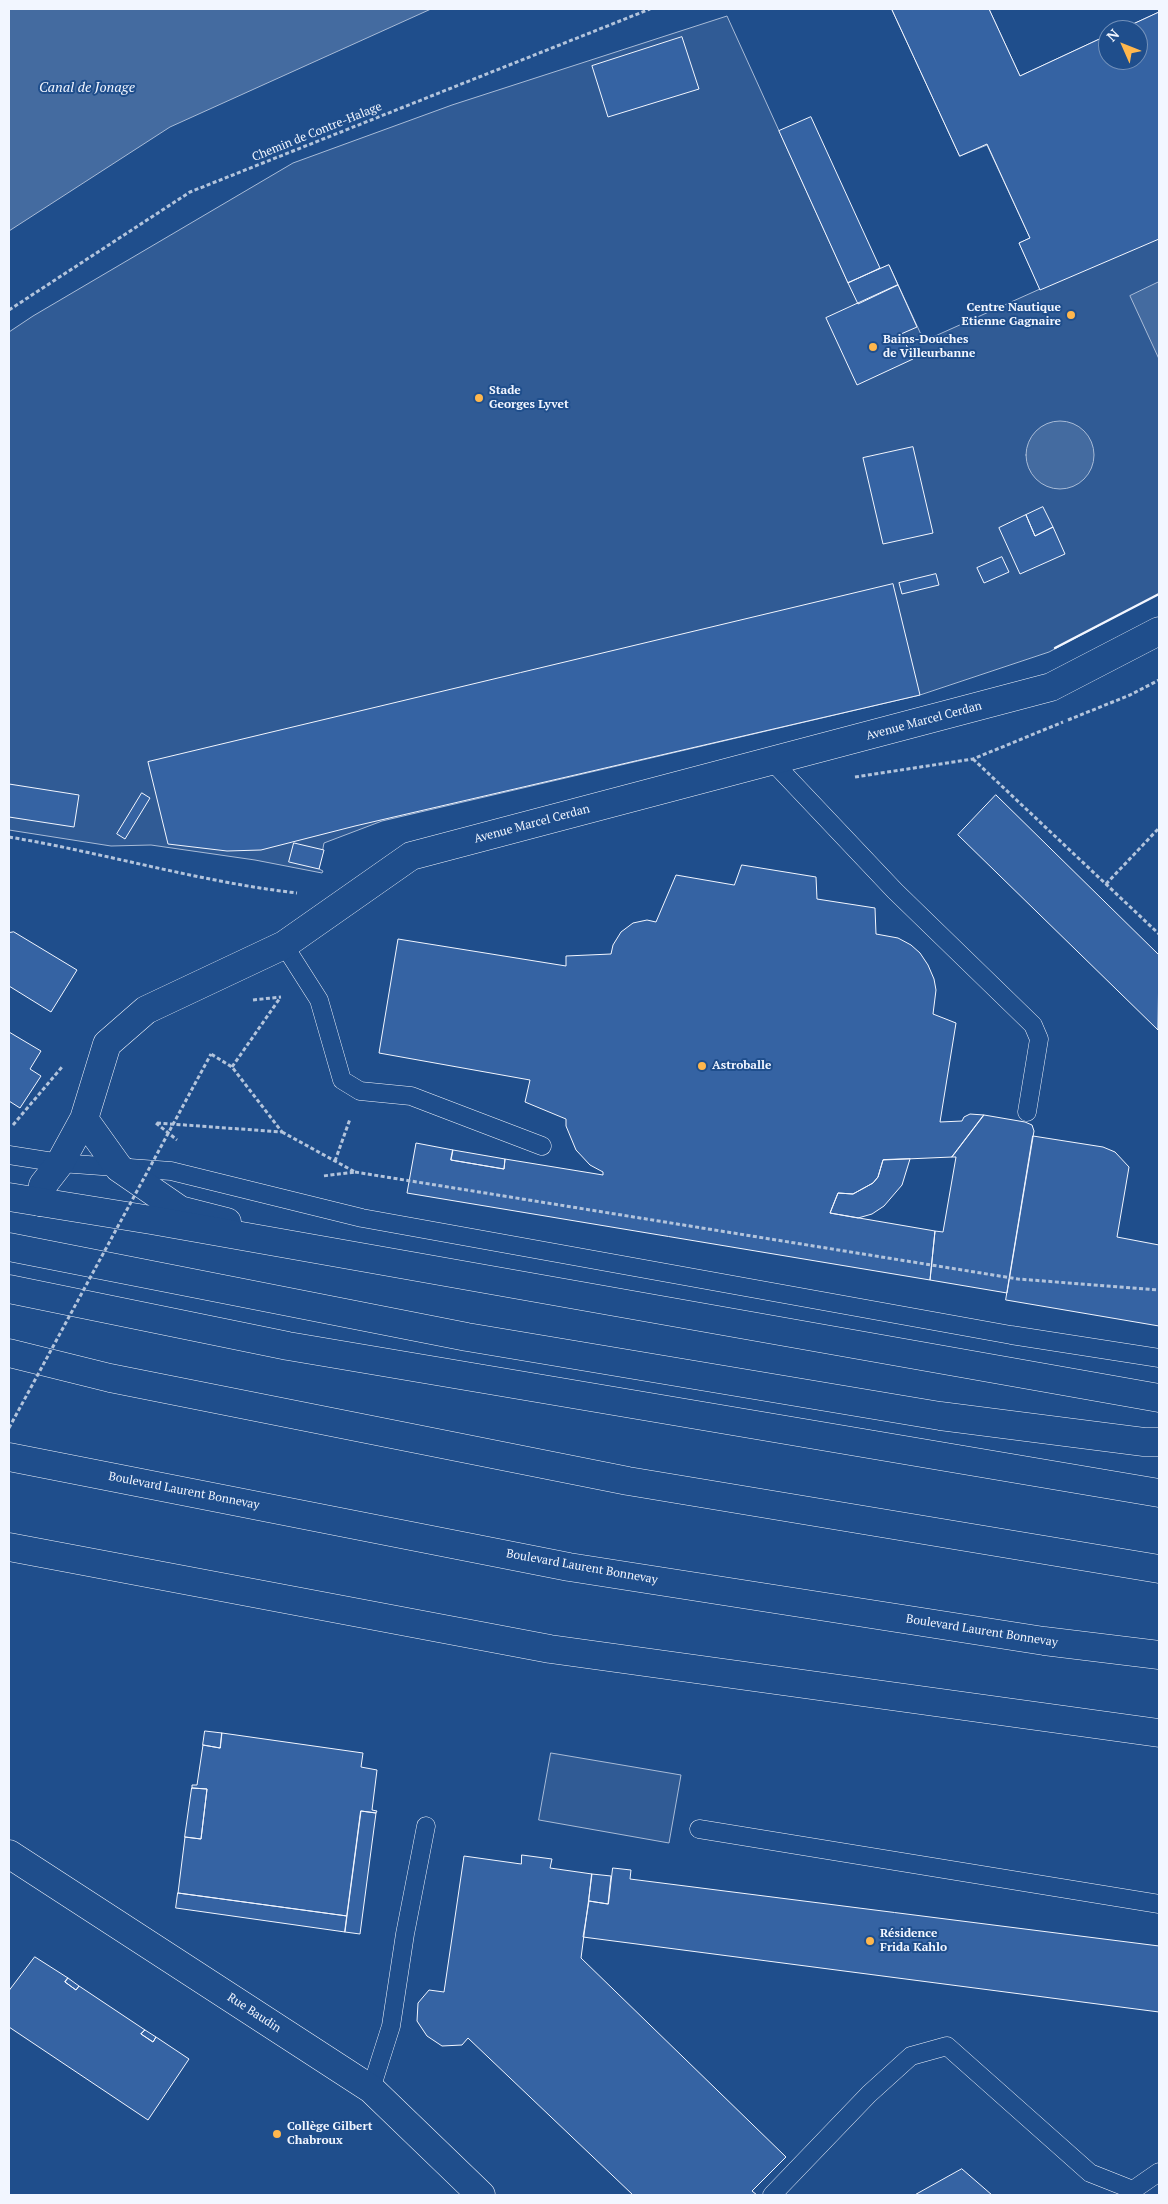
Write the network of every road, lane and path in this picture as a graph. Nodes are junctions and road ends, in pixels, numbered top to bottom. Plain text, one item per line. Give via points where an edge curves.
1 (650, 9) edge
2 (9, 310) edge
3 (1159, 631) edge
4 (1159, 680) edge
5 (973, 759) junction
6 (772, 761) junction
7 (853, 778) dead end
8 (1159, 828) edge
9 (9, 836) edge
10 (1106, 884) junction
11 (247, 887) dead end
12 (1159, 934) edge
13 (284, 945) junction
14 (308, 982) junction
15 (281, 997) junction
16 (252, 1000) dead end
17 (232, 1067) junction
18 (360, 1091) junction
19 (1027, 1112) dead end
20 (84, 1119) junction
21 (282, 1132) junction
22 (182, 1145) dead end
23 (542, 1146) dead end
24 (9, 1155) edge
25 (335, 1161) junction
26 (60, 1163) junction
27 (119, 1168) junction
28 (355, 1172) junction
29 (320, 1176) dead end
30 (9, 1197) edge
31 (40, 1202) junction
32 (265, 1240) junction
33 (9, 1247) edge
34 (9, 1289) edge
35 (1159, 1290) edge
36 (9, 1353) edge
37 (1159, 1358) edge
38 (9, 1366) edge
39 (110, 1378) junction
40 (1159, 1398) edge
41 (9, 1428) edge
42 (1159, 1442) edge
43 (9, 1457) edge
44 (1159, 1493) edge
45 (9, 1547) edge
46 (1152, 1566) edge
47 (1159, 1655) edge
48 (1159, 1732) edge
49 (426, 1826) dead end
50 (699, 1829) dead end
51 (9, 1854) edge
52 (1159, 1904) edge
53 (371, 2089) junction
54 (1159, 2172) edge
55 (482, 2195) edge
56 (772, 2195) edge

1 - 2 path, Chemin de Contre-Halage via 190,192
3 - 6 main road, Avenue Marcel Cerdan via 1051,687
4 - 5 path
5 - 7 path
5 - 10 path
6 - 13 main road, Avenue Marcel Cerdan via 411,856
6 - 19 lane via 895,891 1033,1025 1039,1039
8 - 10 path
9 - 11 path
10 - 12 path
13 - 14 lane
13 - 20 main road, Avenue Marcel Cerdan via 146,1010 107,1044
14 - 15 path
14 - 18 lane via 319,1000 342,1080
15 - 16 path
15 - 17 path
17 - 21 path
17 - 41 path, bridge via 211,1054
18 - 23 lane via 410,1096
18 - 25 path
20 - 26 main road, Avenue Marcel Cerdan
20 - 27 main road
21 - 22 path via 156,1123
21 - 25 path
24 - 26 lane
25 - 28 path
26 - 27 lane
26 - 31 main road, Avenue Marcel Cerdan via 43,1185
27 - 32 main road via 180,1210 237,1225
27 - 37 lane via 171,1171 362,1218 1011,1335
28 - 29 path
28 - 35 path via 1018,1280
30 - 31 main road
31 - 32 main road
32 - 40 main road
33 - 42 main road via 467,1337 940,1416
34 - 44 main road via 288,1346
36 - 39 main road
38 - 39 main road
39 - 46 main road via 628,1481
43 - 47 main road, Boulevard Laurent Bonnevay via 569,1567 1044,1642
45 - 48 main road via 550,1649
49 - 53 lane via 391,2026
50 - 52 lane
51 - 53 main road, Rue Baudin
53 - 55 main road, Rue Baudin
54 - 56 lane via 1133,2190 1090,2173 947,2046 911,2056 869,2094

